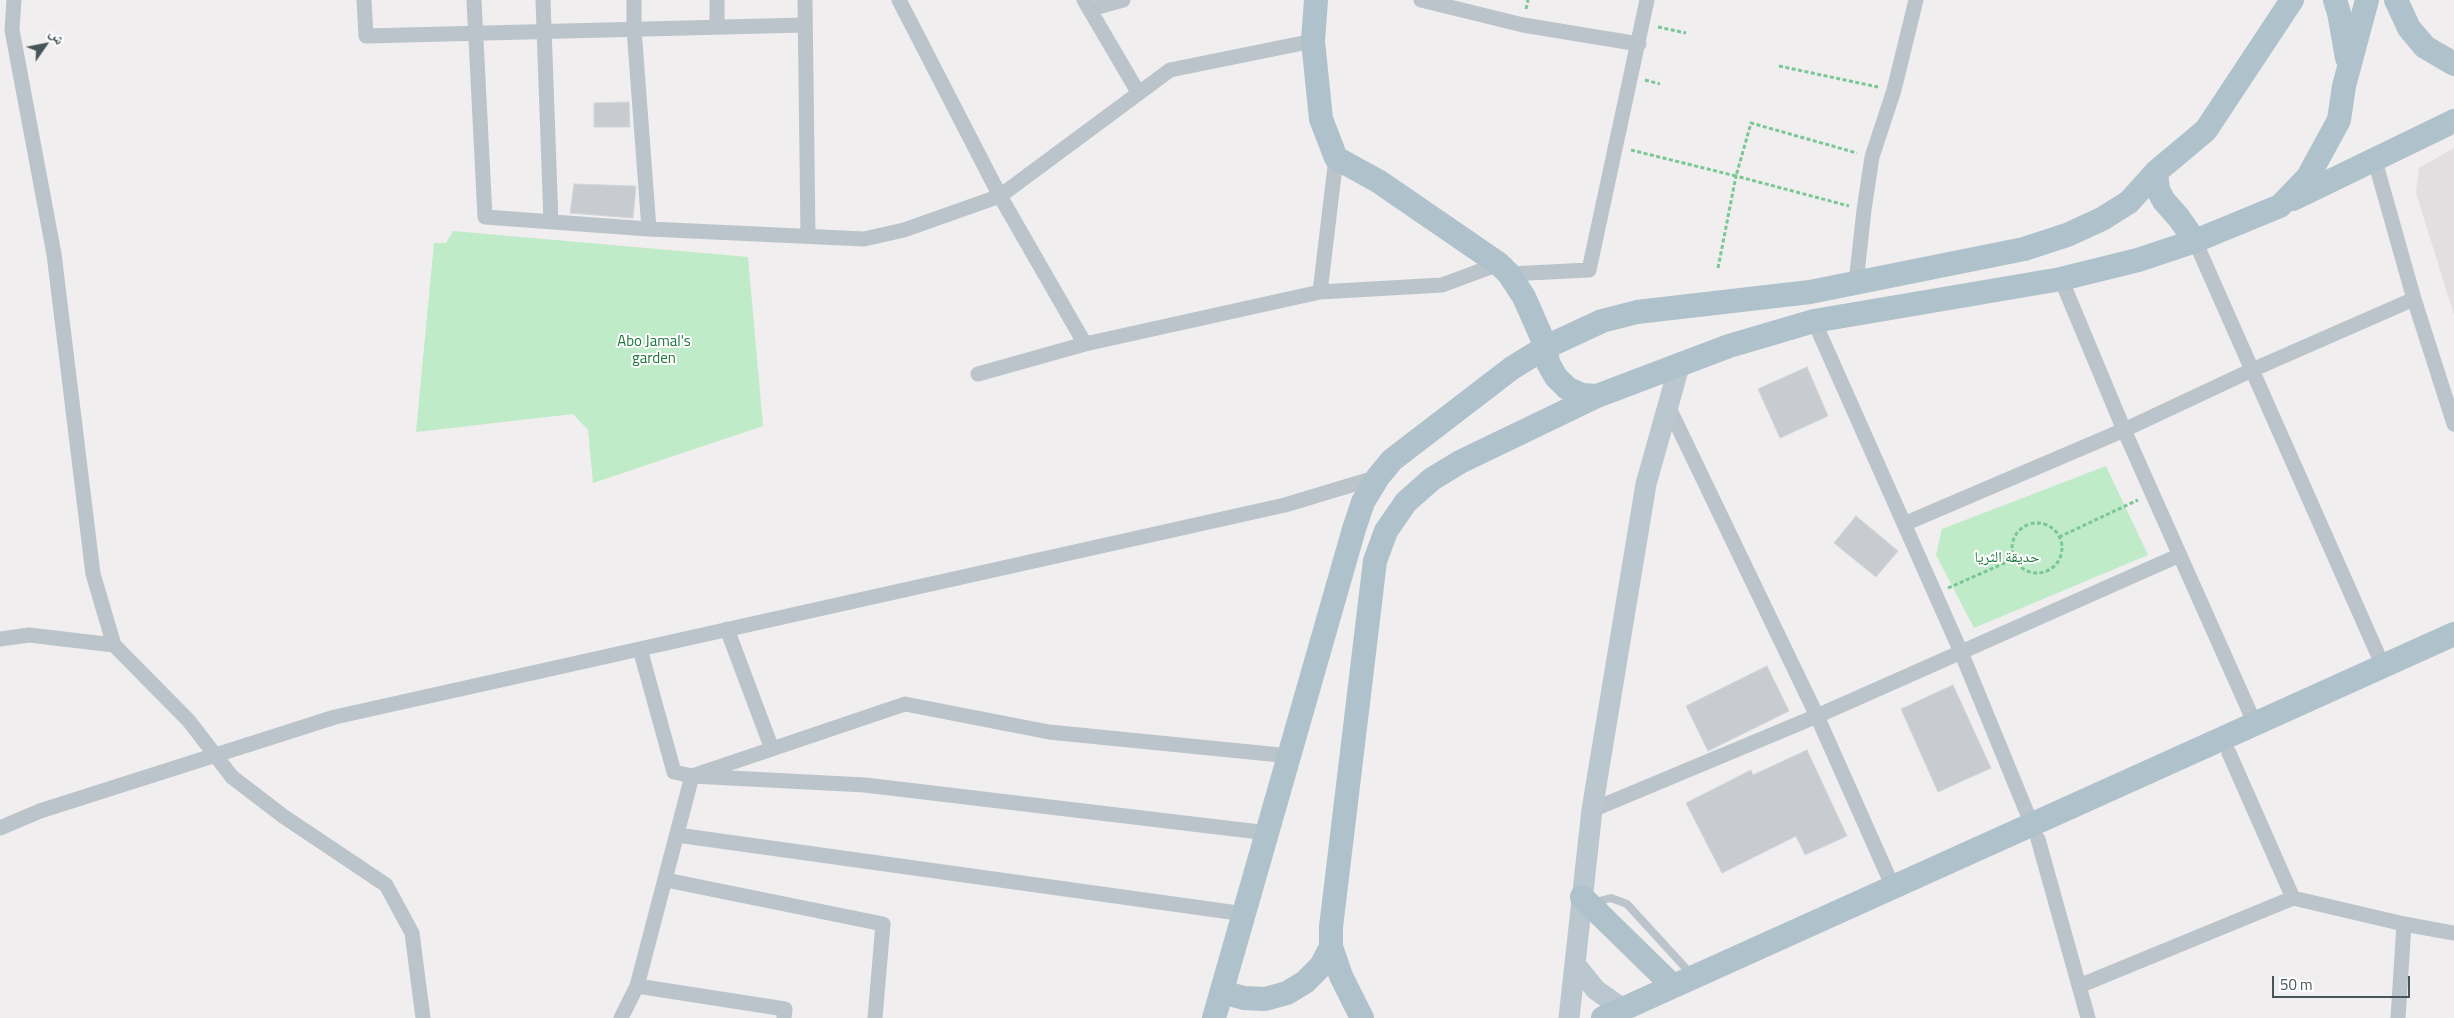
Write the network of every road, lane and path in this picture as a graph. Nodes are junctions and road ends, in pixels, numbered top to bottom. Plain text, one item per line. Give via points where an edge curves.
1 (14, 0) edge
2 (364, 0) edge
3 (474, 0) edge
4 (544, 0) edge
5 (634, 0) edge
6 (718, 0) edge
7 (806, 0) edge
8 (899, 0) edge
9 (1123, 0) edge
10 (1316, 0) edge
11 (1421, 0) edge
12 (1647, 0) edge
13 (1916, 0) edge
14 (2335, 0) edge
15 (2367, 0) edge
16 (2396, 0) edge
17 (2293, 3) edge
18 (1451, 4) edge
19 (1088, 5) edge
20 (1642, 24) junction
21 (804, 25) junction
22 (717, 27) junction
23 (634, 29) junction
24 (6, 30) edge
25 (543, 31) junction
26 (476, 33) junction
27 (1686, 33) dead end
28 (1313, 40) junction
29 (1638, 44) junction
30 (2454, 64) edge
31 (1779, 66) dead end
32 (2349, 68) junction
33 (1894, 90) junction
34 (1138, 92) junction
35 (2454, 121) edge
36 (1616, 146) junction
37 (1872, 157) junction
38 (1336, 158) junction
39 (2375, 161) junction
40 (2156, 172) junction
41 (1736, 176) junction
42 (1000, 196) junction
43 (2280, 206) junction
44 (1864, 210) junction
45 (551, 222) junction
46 (649, 229) junction
47 (808, 236) junction
48 (2194, 242) junction
49 (1718, 268) dead end
50 (1504, 269) junction
51 (2061, 279) junction
52 (1856, 283) junction
53 (1320, 292) junction
54 (2414, 299) junction
55 (1814, 321) junction
56 (1085, 344) junction
57 (1546, 348) junction
58 (1680, 363) junction
59 (2252, 370) junction
60 (978, 374) dead end
61 (1597, 396) junction
62 (1668, 406) junction
63 (2454, 424) edge
64 (2124, 430) junction
65 (1378, 477) junction
66 (2152, 493) junction
67 (1904, 524) junction
68 (2059, 537) junction
69 (2180, 555) junction
70 (2014, 559) junction
71 (1935, 594) junction
72 (727, 629) junction
73 (2454, 634) edge
74 (0, 639) edge
75 (114, 645) junction
76 (640, 649) junction
77 (2454, 650) edge
78 (1961, 652) junction
79 (2383, 666) junction
80 (1817, 716) junction
81 (2254, 724) junction
82 (772, 749) junction
83 (2229, 753) junction
84 (215, 756) junction
85 (1290, 756) junction
86 (692, 776) junction
87 (1592, 810) junction
88 (0, 829) edge
89 (2035, 832) junction
90 (1268, 833) junction
91 (677, 835) junction
92 (666, 880) junction
93 (1893, 887) junction
94 (2292, 898) junction
95 (1586, 901) junction
96 (1244, 914) junction
97 (2404, 924) junction
98 (2454, 933) edge
99 (1331, 947) junction
100 (1575, 964) junction
101 (1683, 981) junction
102 (637, 986) junction
103 (2079, 986) junction
104 (1222, 992) junction
105 (1622, 1015) edge
106 (424, 1018) edge
107 (621, 1018) edge
108 (784, 1018) edge
109 (875, 1018) edge
110 (1214, 1018) edge
111 (1362, 1018) edge
112 (1569, 1018) edge
113 (2088, 1018) edge
114 (2398, 1018) edge

1 - 24 street
2 - 26 street via 366,36
3 - 26 street
4 - 25 street
5 - 23 street
6 - 22 street
7 - 21 street
8 - 42 street
9 - 19 street
10 - 28 main road
11 - 18 street
12 - 20 street
13 - 33 street
14 - 32 main road
15 - 32 main road
16 - 30 main road via 2409,28 2425,47
17 - 40 main road via 2206,130
18 - 29 street via 1523,26
19 - 34 street
20 - 27 path
20 - 29 street
21 - 22 street
21 - 47 street
22 - 23 street
23 - 25 street
23 - 46 street
24 - 75 street via 54,254 93,574
25 - 26 street
25 - 45 street
26 - 45 street via 485,216
28 - 34 street via 1170,70
28 - 38 main road via 1321,119
29 - 36 street
31 - 33 path
32 - 43 main road via 2339,120 2308,176
33 - 37 street
34 - 42 street
35 - 39 main road
36 - 41 path
36 - 50 street via 1589,270
37 - 41 path via 1751,123
37 - 44 street
38 - 50 main road via 1378,181
38 - 53 street
39 - 43 main road
39 - 54 street
40 - 48 main road via 2158,190
40 - 52 main road via 2129,202 2067,235 2024,249
41 - 44 path
41 - 49 path
42 - 47 street via 904,230 864,239
42 - 56 street
43 - 48 main road
44 - 52 street
45 - 46 street
46 - 47 street
48 - 51 main road
48 - 59 street
50 - 53 street via 1442,285
50 - 57 main road via 1524,297
51 - 55 main road
51 - 64 street
52 - 57 main road via 1810,292 1638,312 1602,321
53 - 56 street
54 - 59 street
54 - 63 street
55 - 58 main road
55 - 67 street
56 - 60 street
57 - 61 main road via 1548,363 1567,388 1582,395
57 - 65 main road via 1506,372 1408,446
58 - 61 main road
58 - 62 street
59 - 64 street
59 - 79 street
61 - 99 main road via 1460,462 1432,479 1406,502 1386,531 1375,561
62 - 80 street
62 - 87 street via 1646,484
64 - 66 street
64 - 67 street
65 - 72 street via 1285,505
65 - 85 main road via 1363,502 1354,529
66 - 68 path
66 - 69 street
67 - 71 street
68 - 70 path via 2062,545 2059,559 2047,571 2030,572
68 - 70 path via 2045,524 2023,526 2013,540
69 - 78 street
69 - 81 street
70 - 71 path
71 - 78 street
72 - 76 street
72 - 82 street
73 - 79 main road
74 - 75 street via 29,635
75 - 84 street via 189,720
76 - 84 street via 335,717
76 - 86 street via 674,772
77 - 83 main road
78 - 80 street
78 - 89 street
79 - 81 main road
80 - 87 street
80 - 93 street
81 - 89 main road
82 - 85 street via 905,704 1049,732
82 - 86 street
83 - 89 main road
83 - 94 street
84 - 88 street via 40,811
84 - 106 street via 232,777 283,816 386,885 412,933
85 - 90 main road
86 - 90 street via 865,785
86 - 91 street
87 - 95 street
89 - 93 main road
89 - 103 street
89 - 105 main road
90 - 96 main road
91 - 92 street
91 - 96 street
92 - 102 street
92 - 109 street via 883,924
93 - 101 main road
94 - 97 street
94 - 103 street
95 - 100 street
95 - 101 main road
96 - 104 main road
97 - 98 street
97 - 114 street
99 - 104 main road via 1306,982 1287,993 1265,999
99 - 111 main road
100 - 105 street
100 - 112 street
101 - 105 main road
102 - 107 street
102 - 108 street via 785,1009
103 - 113 street
104 - 110 main road

